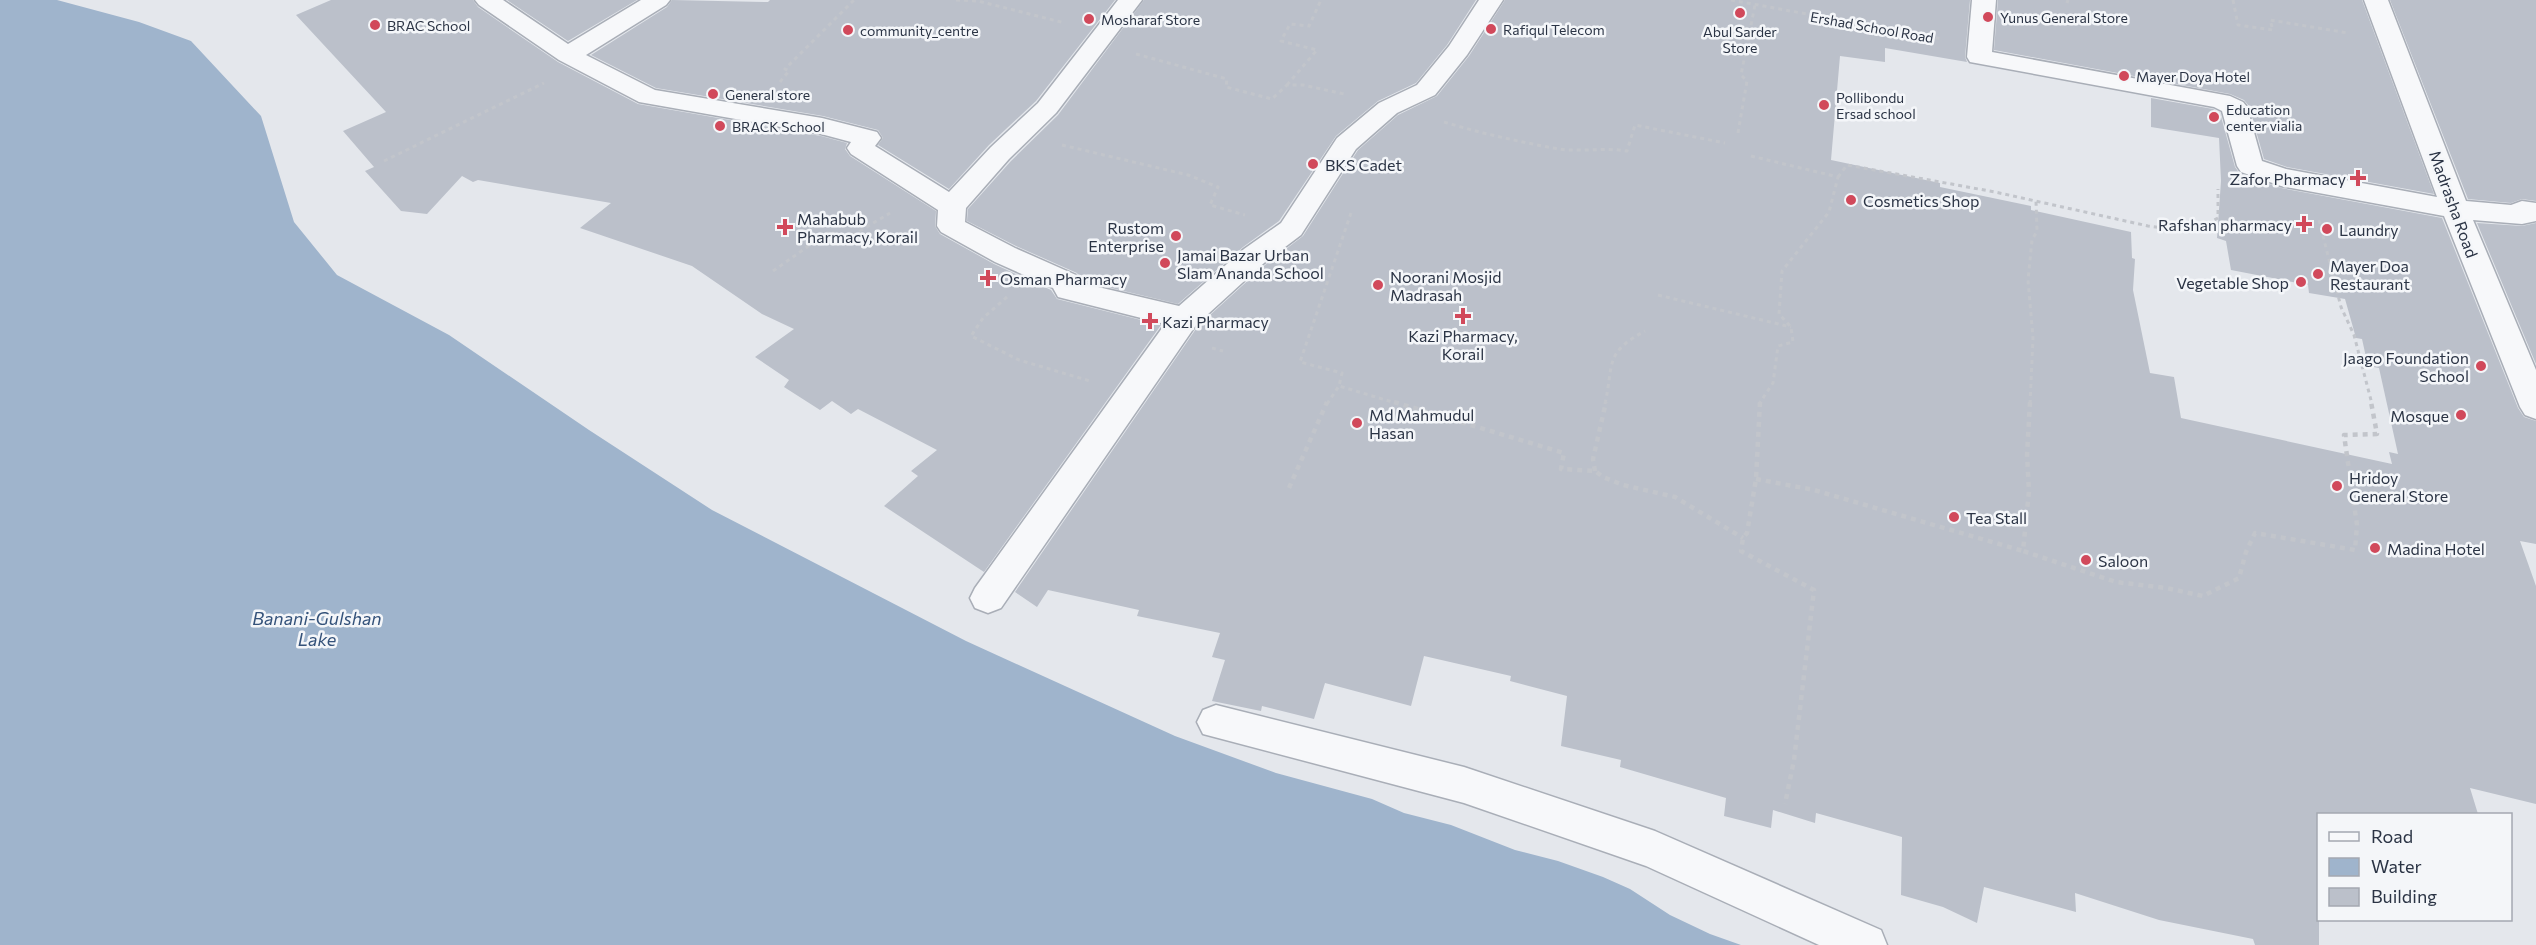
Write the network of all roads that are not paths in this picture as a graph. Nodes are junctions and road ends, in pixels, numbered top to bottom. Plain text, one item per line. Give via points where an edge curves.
1 (487, 0) edge
2 (658, 0) edge
3 (1130, 0) edge
4 (1491, 0) edge
5 (1984, 0) edge
6 (2376, 0) edge
7 (574, 58) junction
8 (952, 206) junction
9 (2456, 209) junction
10 (2536, 212) edge
11 (1185, 318) junction
12 (2536, 406) edge
13 (988, 598) dead end
14 (1216, 722) dead end
15 (1866, 945) edge

1 - 7 street
2 - 7 street
3 - 8 street via 1047,108
4 - 11 street via 1426,90 1388,108 1346,144 1291,229 1254,256
5 - 9 street via 1978,51 2221,101 2234,106 2250,166 2281,177
6 - 9 street, Madrasha Road
7 - 8 street via 648,97 822,126 868,138 860,148
8 - 11 street via 951,226 1066,282 1068,290
9 - 10 street via 2522,215 2522,210
9 - 12 street, Madrasha Road
11 - 13 street
14 - 15 street via 1464,785 1644,847

